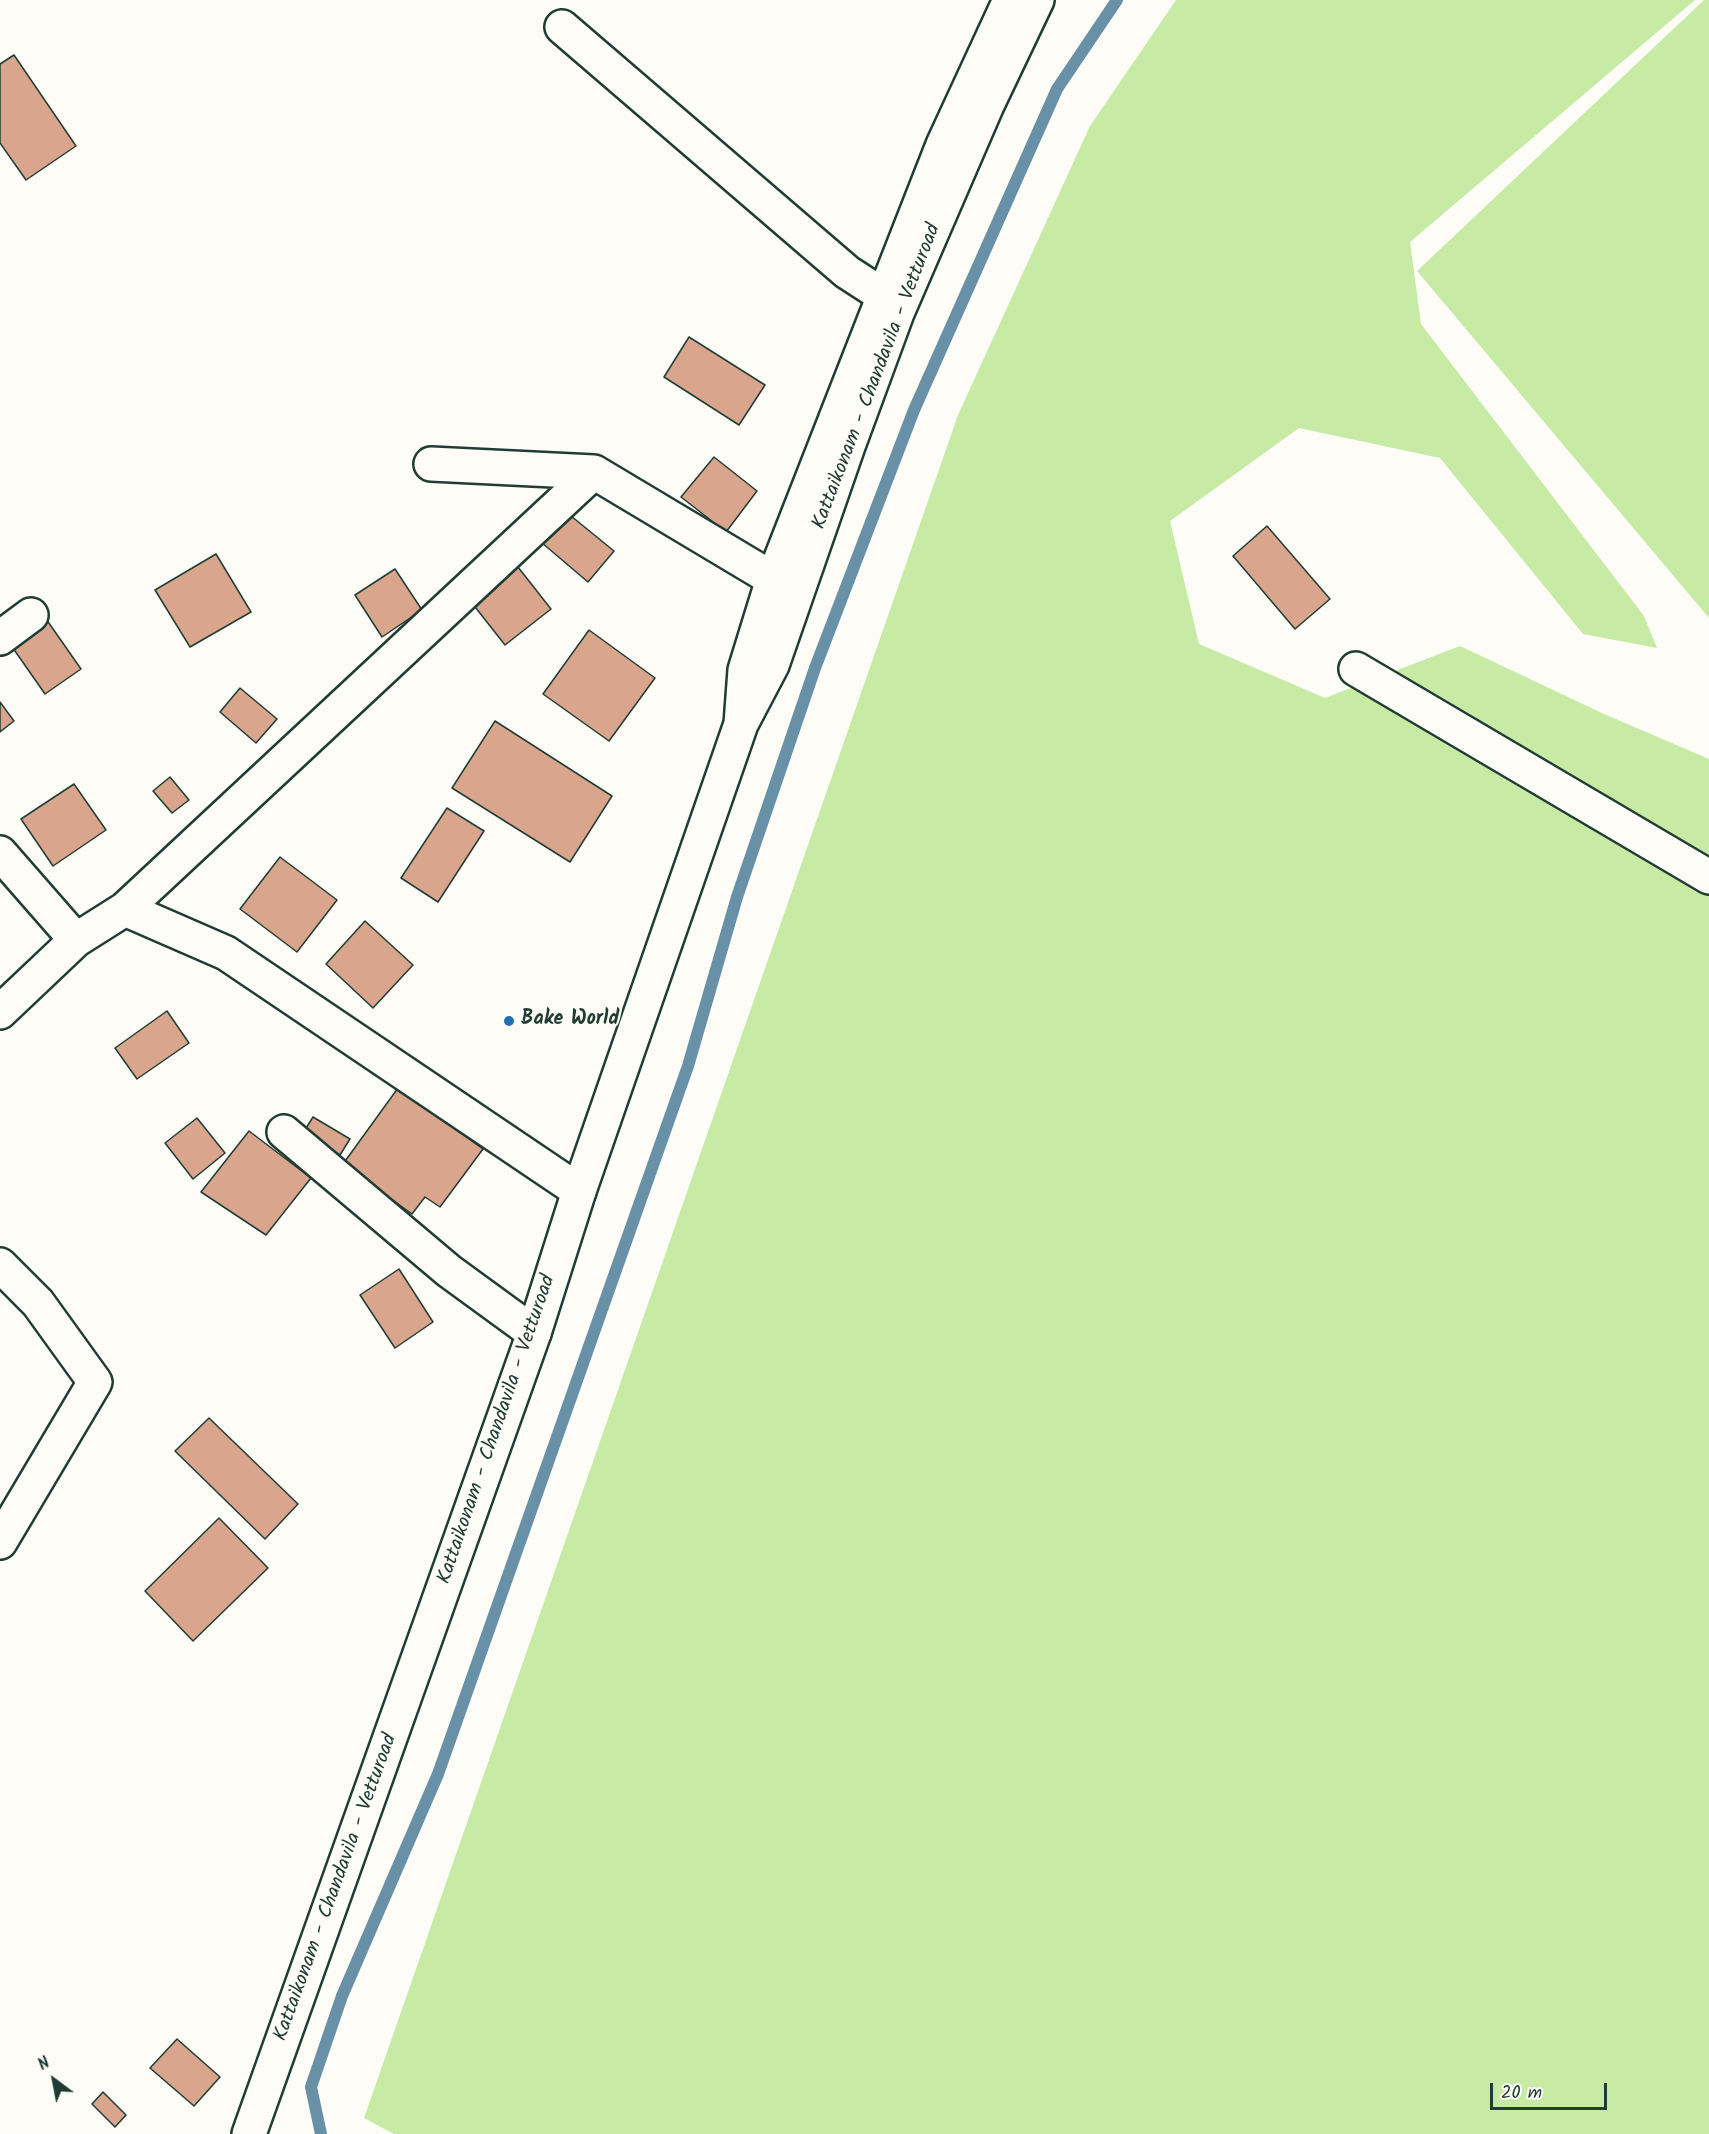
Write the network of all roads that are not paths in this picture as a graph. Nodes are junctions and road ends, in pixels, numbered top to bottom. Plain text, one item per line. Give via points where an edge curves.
1 (1010, 0) edge
2 (1037, 0) edge
3 (562, 27) dead end
4 (884, 296) junction
5 (431, 464) dead end
6 (594, 472) junction
7 (773, 579) junction
8 (31, 615) dead end
9 (0, 638) edge
10 (1356, 669) dead end
11 (741, 724) junction
12 (0, 853) edge
13 (1709, 877) edge
14 (125, 909) junction
15 (76, 940) junction
16 (0, 1012) edge
17 (284, 1132) dead end
18 (579, 1191) junction
19 (0, 1265) edge
20 (534, 1333) junction
21 (0, 1542) edge
22 (249, 2134) edge

1 - 4 street, Kattaikonam - Chandavila - Vetturoad via 943,145
2 - 11 street, Kattaikonam - Chandavila - Vetturoad via 897,313 772,665
3 - 4 street via 847,272
4 - 7 street, Kattaikonam - Chandavila - Vetturoad
5 - 6 street
6 - 7 street
6 - 14 street
7 - 11 street, Kattaikonam - Chandavila - Vetturoad via 745,670
8 - 9 street
10 - 13 street
11 - 18 street, Kattaikonam - Chandavila - Vetturoad
12 - 15 street
14 - 15 street
14 - 18 street via 226,953
15 - 16 street
17 - 20 street via 449,1271
18 - 20 street, Kattaikonam - Chandavila - Vetturoad
19 - 21 street via 38,1304 94,1383
20 - 22 street, Kattaikonam - Chandavila - Vetturoad

